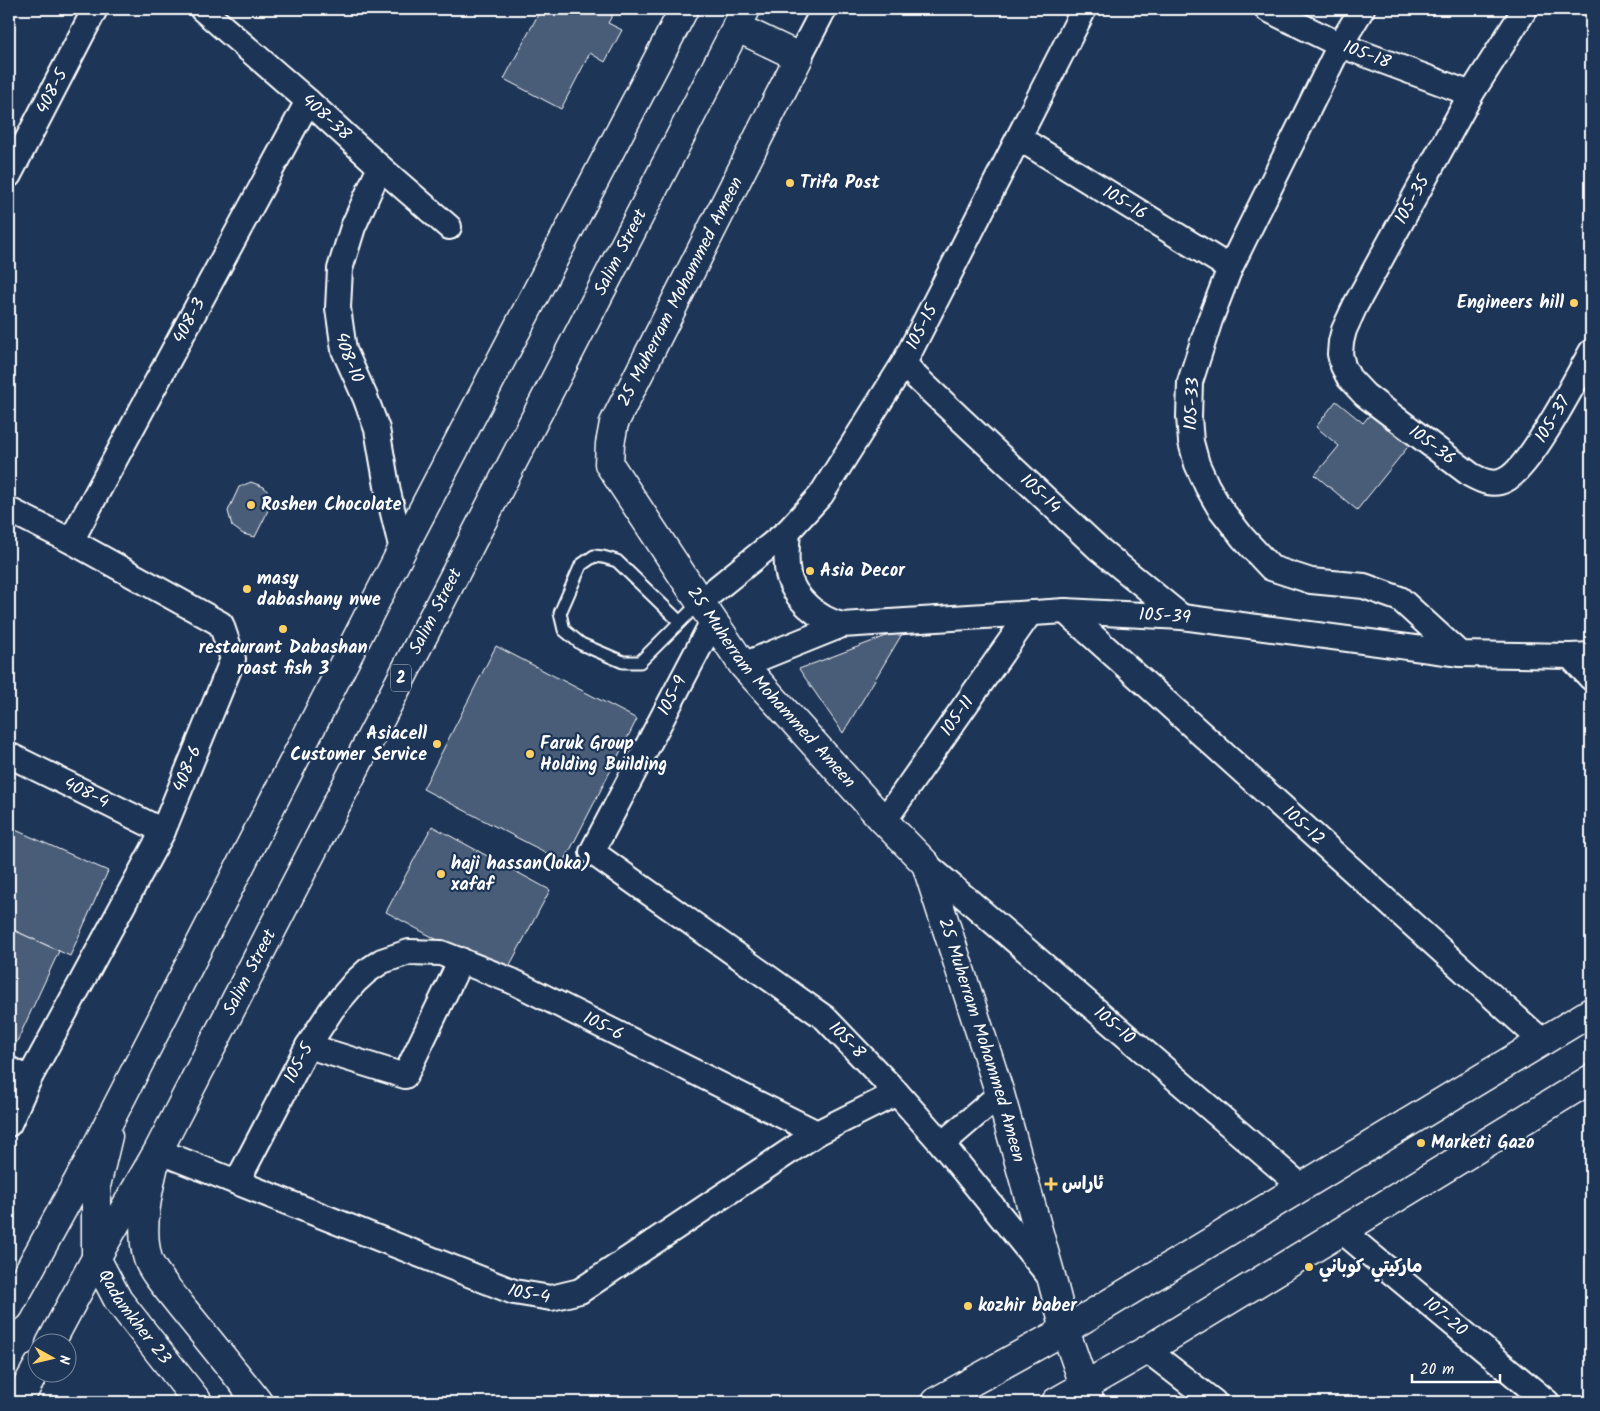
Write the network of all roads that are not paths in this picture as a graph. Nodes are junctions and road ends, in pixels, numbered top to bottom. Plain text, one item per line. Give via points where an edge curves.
1 (95, 9) edge
2 (202, 9) edge
3 (684, 9) edge
4 (824, 9) edge
5 (1084, 9) edge
6 (1267, 9) edge
7 (1362, 9) edge
8 (1525, 9) edge
9 (741, 18) edge
10 (1340, 45) junction
11 (800, 57) junction
12 (1471, 94) junction
13 (308, 101) junction
14 (1019, 138) junction
15 (380, 167) junction
16 (9, 174) edge
17 (449, 227) dead end
18 (1230, 268) junction
19 (1591, 352) edge
20 (904, 363) junction
21 (1365, 395) joint
22 (1504, 480) joint
23 (9, 510) edge
24 (788, 531) junction
25 (71, 541) junction
26 (402, 550) junction
27 (1065, 611) junction
28 (706, 612) junction
29 (1030, 613) junction
30 (1182, 617) junction
31 (680, 622) junction
32 (842, 625) junction
33 (1460, 654) junction
34 (1581, 655) edge
35 (743, 665) junction
36 (1591, 678) edge
37 (9, 755) edge
38 (884, 821) junction
39 (163, 831) junction
40 (592, 852) joint
41 (926, 864) junction
42 (462, 960) junction
43 (382, 961) joint
44 (1591, 1012) edge
45 (1542, 1041) junction
46 (308, 1046) junction
47 (19, 1074) edge
48 (1591, 1079) edge
49 (897, 1093) junction
50 (1000, 1094) junction
51 (118, 1104) junction
52 (9, 1124) edge
53 (817, 1133) junction
54 (942, 1144) junction
55 (158, 1151) junction
56 (237, 1182) junction
57 (1302, 1186) junction
58 (1342, 1231) junction
59 (96, 1258) junction
60 (1052, 1280) junction
61 (9, 1307) edge
62 (1065, 1330) junction
63 (55, 1334) edge
64 (1147, 1350) junction
65 (28, 1384) edge
66 (1087, 1394) edge
67 (18, 1402) edge
68 (198, 1402) edge
69 (258, 1402) edge
70 (935, 1402) edge
71 (1056, 1402) edge
72 (1214, 1402) edge
73 (1548, 1402) edge

1 - 16 street, 408-5
2 - 13 street, 408-38
3 - 26 main road
4 - 11 street
5 - 14 street, 105-15
6 - 10 street, 105-18
7 - 10 street, 105-33
8 - 12 street, 105-35
9 - 11 main road
9 - 55 main road, Salim Street / 2
10 - 12 street, 105-18
10 - 18 street, 105-33
11 - 28 main road, 25 Muherram Mohammed Ameen via 614,423 610,444 609,464
12 - 21 street, 105-35 via 1344,330 1340,354 1343,366
13 - 15 street, 408-38
13 - 25 street, 408-3
14 - 18 street, 105-16
14 - 20 street, 105-15
15 - 17 street, 408-38
15 - 26 street, 408-10 via 340,269 338,308 344,350 377,429
18 - 33 street, 105-33 via 1190,382 1188,417 1197,464 1219,507 1271,568 1311,581 1364,586 1400,599
19 - 22 street, 105-37 via 1539,442 1515,472
20 - 24 street, 105-15 via 822,495
20 - 30 street, 105-14 via 1099,549
21 - 22 street, 105-36 via 1480,481 1493,483
23 - 25 street, 408-6
24 - 28 street, 105-15
24 - 32 street via 788,575 800,598 811,609
25 - 39 street, 408-6 via 222,624 233,659
26 - 51 main road
27 - 29 street, 105-39
27 - 30 street, 105-39
27 - 45 street, 105-12
28 - 31 lane
28 - 35 main road, 25 Muherram Mohammed Ameen
28 - 40 street, 105-9
29 - 32 street, 105-39
29 - 38 street, 105-11
30 - 33 street, 105-39
31 - 31 lane via 617,561 603,556 594,556 581,565 560,613 564,630 581,644 623,662 640,662
32 - 35 street, 105-39
33 - 34 street, 105-39
34 - 36 street
35 - 38 main road, 25 Muherram Mohammed Ameen
37 - 39 street, 408-4
38 - 41 main road, 25 Muherram Mohammed Ameen
39 - 47 street, 408-6
40 - 49 street, 105-8 via 825,1018
41 - 50 main road, 25 Muherram Mohammed Ameen
41 - 57 street, 105-10
42 - 43 street, 105-6 via 441,953 409,952
42 - 46 street via 405,1076
42 - 53 street, 105-6
43 - 46 street, 105-5 via 344,994
44 - 45 main road
45 - 57 main road
46 - 56 street, 105-5
47 - 52 street, 408-6
48 - 58 main road
49 - 53 street, 105-4
49 - 54 street, 105-8
50 - 54 street
50 - 60 main road, 25 Muherram Mohammed Ameen
51 - 59 main road, Qadamkher 23 via 96,1186
51 - 61 main road
53 - 56 street, 105-4 via 580,1291 551,1298 514,1292
54 - 60 street, 105-8
55 - 56 street, 105-4
55 - 59 main road, Salim Street / 2
55 - 69 main road via 147,1199 144,1238 148,1261
57 - 62 main road
58 - 64 main road
58 - 73 street, 107-20
59 - 63 main road, Salim Street / 2
59 - 68 main road, Qadamkher 23 via 118,1300
60 - 62 main road, 25 Muherram Mohammed Ameen
62 - 66 main road, 25 Muherram Mohammed Ameen
62 - 70 main road
64 - 66 main road
64 - 72 street
65 - 67 main road
66 - 71 main road

